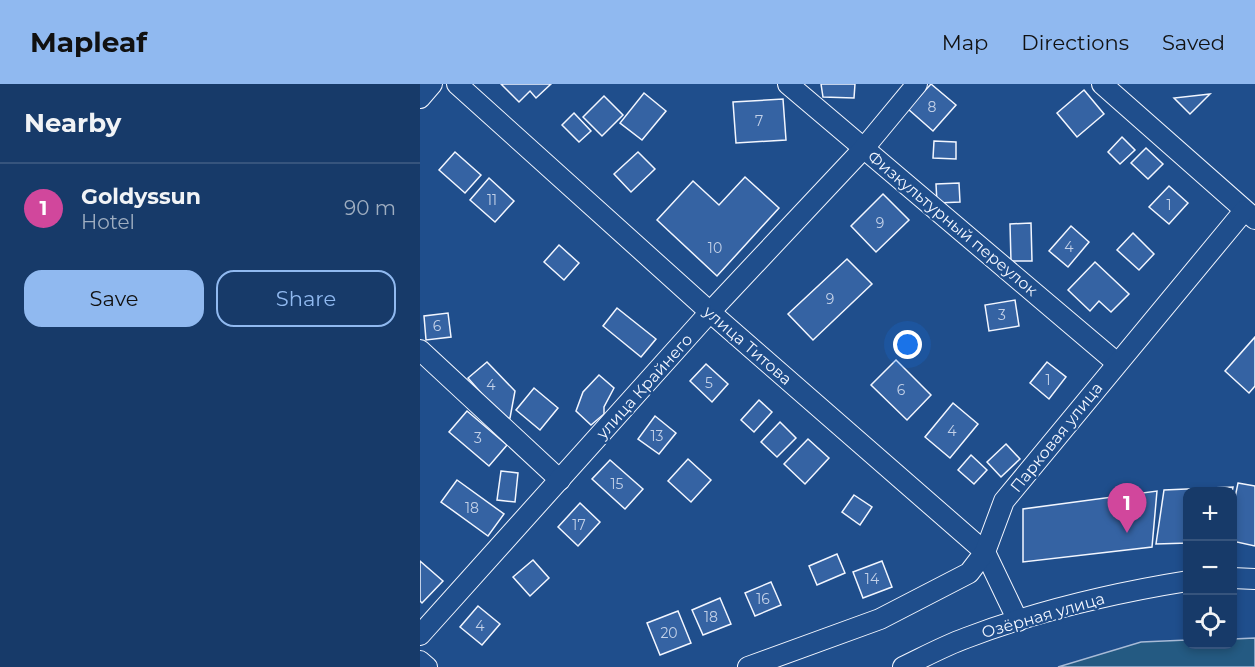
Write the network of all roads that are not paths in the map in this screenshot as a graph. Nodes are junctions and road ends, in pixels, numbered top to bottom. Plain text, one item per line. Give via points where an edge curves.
1 (432, 84) edge
2 (457, 84) edge
3 (788, 84) edge
4 (916, 84) edge
5 (1102, 84) edge
6 (420, 98) edge
7 (864, 148) junction
8 (1250, 215) edge
9 (710, 312) junction
10 (420, 350) edge
11 (1117, 363) junction
12 (560, 480) junction
13 (985, 552) junction
14 (1237, 578) edge
15 (1255, 579) edge
16 (1183, 582) edge
17 (1018, 621) junction
18 (420, 635) edge
19 (420, 661) edge
20 (427, 667) edge
21 (748, 667) edge
22 (903, 667) edge

1 - 6 street
2 - 9 street, улица Титова
3 - 7 street, Физкультурный переулок
4 - 7 street, улица Крайнего
5 - 8 street
7 - 9 street, улица Крайнего
7 - 11 street, Физкультурный переулок
8 - 11 street, Парковая улица
9 - 12 street, улица Крайнего
9 - 13 street, улица Титова
10 - 12 street
11 - 13 street, Парковая улица via 1004,501
12 - 18 street, улица Крайнего
13 - 17 street, улица Титова
13 - 21 street, Парковая улица via 969,573 880,618
14 - 15 street
16 - 17 street, Озёрная улица via 1132,590
17 - 22 street, Озёрная улица via 965,638
19 - 20 street

